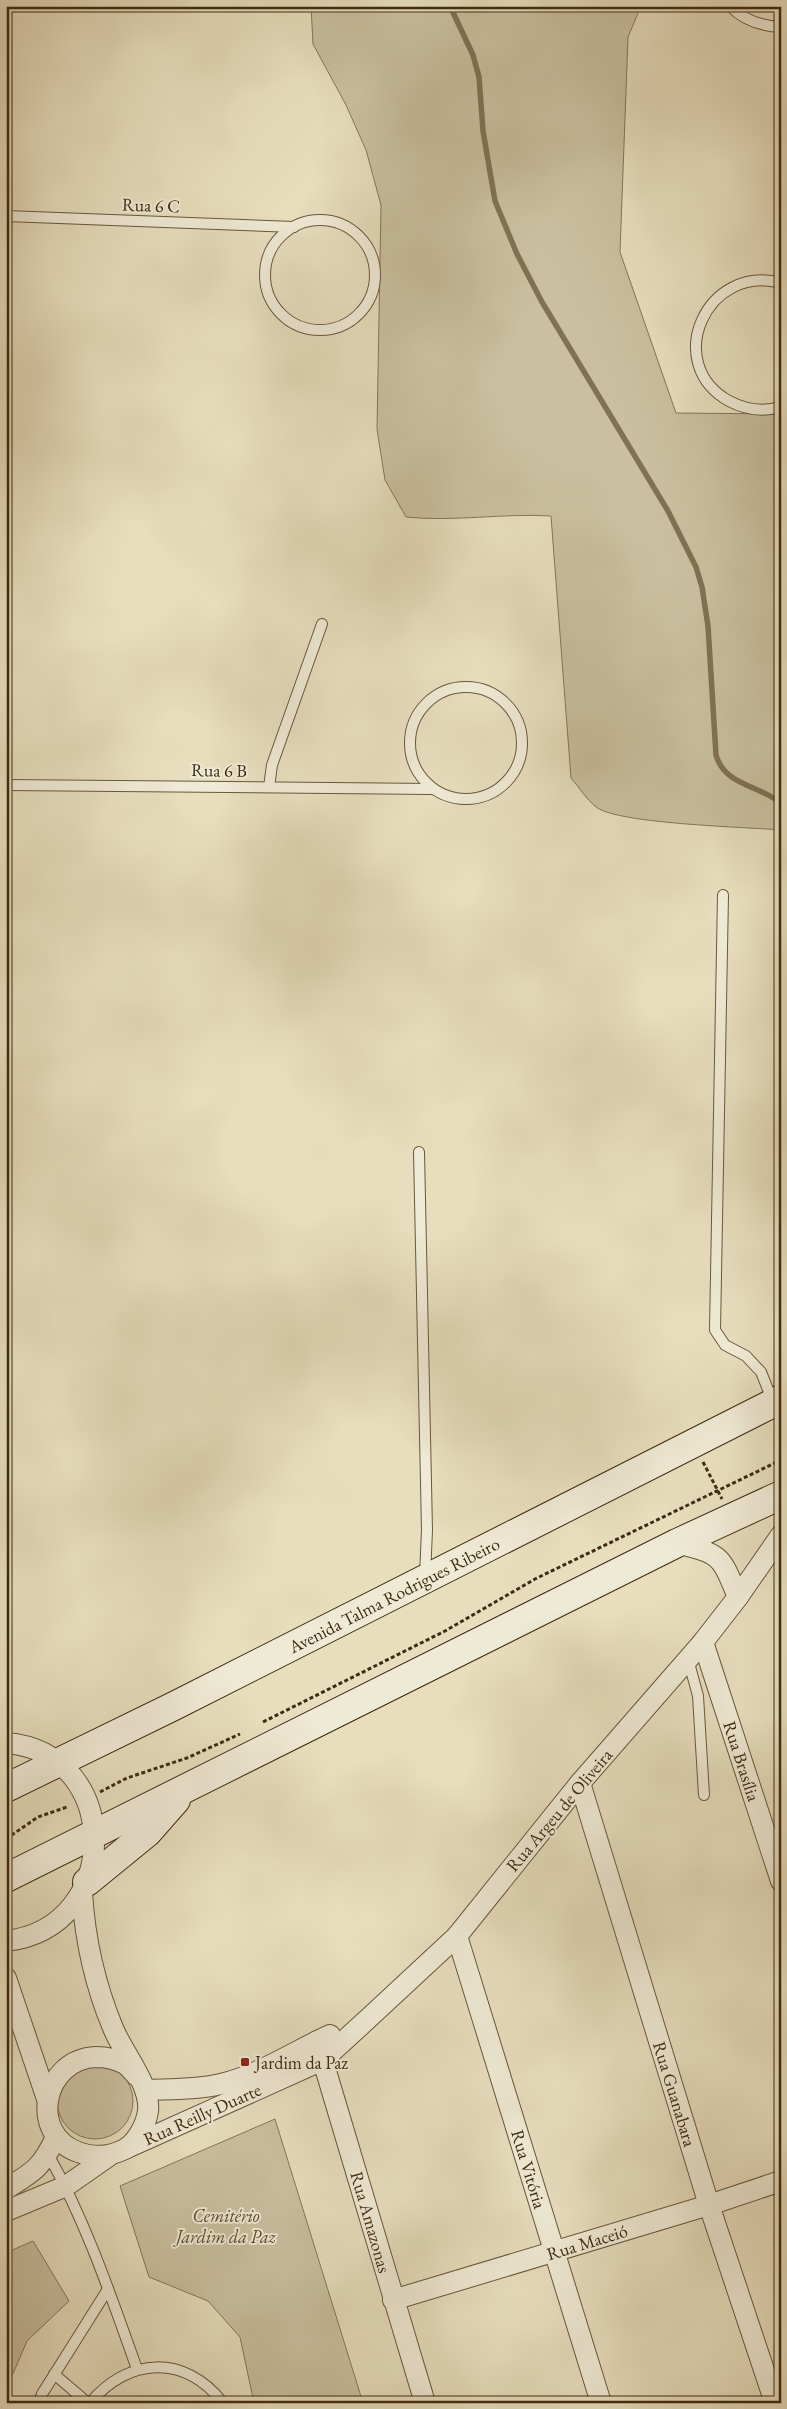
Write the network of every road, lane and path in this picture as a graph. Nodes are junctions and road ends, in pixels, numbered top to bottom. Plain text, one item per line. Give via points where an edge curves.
1 (730, 6) edge
2 (781, 26) edge
3 (6, 216) edge
4 (294, 227) junction
5 (781, 283) edge
6 (781, 407) edge
7 (322, 624) dead end
8 (6, 784) edge
9 (268, 787) junction
10 (432, 789) junction
11 (723, 895) dead end
12 (419, 1152) dead end
13 (777, 1401) edge
14 (694, 1443) junction
15 (781, 1460) edge
16 (718, 1491) junction
17 (781, 1495) edge
18 (731, 1518) junction
19 (781, 1535) edge
20 (677, 1543) junction
21 (425, 1579) junction
22 (738, 1598) junction
23 (703, 1642) junction
24 (688, 1659) junction
25 (256, 1726) dead end
26 (247, 1730) dead end
27 (8, 1742) edge
28 (57, 1763) junction
29 (580, 1783) junction
30 (6, 1788) edge
31 (185, 1790) junction
32 (704, 1795) dead end
33 (87, 1800) junction
34 (96, 1834) junction
35 (6, 1839) edge
36 (6, 1878) edge
37 (781, 1881) edge
38 (84, 1887) junction
39 (457, 1936) junction
40 (6, 1941) edge
41 (6, 1978) edge
42 (372, 2016) joint
43 (320, 2050) junction
44 (142, 2084) junction
45 (47, 2099) junction
46 (52, 2145) junction
47 (118, 2152) junction
48 (781, 2181) edge
49 (66, 2186) junction
50 (6, 2188) edge
51 (709, 2205) junction
52 (6, 2211) edge
53 (554, 2251) junction
54 (108, 2289) junction
55 (393, 2300) junction
56 (137, 2369) junction
57 (54, 2374) junction
58 (39, 2403) edge
59 (89, 2403) edge
60 (223, 2403) edge
61 (425, 2403) edge
62 (601, 2403) edge
63 (775, 2403) edge

1 - 2 lane via 756,23
3 - 4 lane, Rua 6 C
4 - 4 lane, Rua 6 C via 280,237 267,260 266,287 273,303 284,317 300,326 317,330 335,328 351,320 365,307 373,291 375,273 371,255 362,239 347,227 330,221 312,221
5 - 6 lane via 753,280 722,294 701,320 697,337 701,371 722,398 754,410
7 - 9 lane via 272,765
8 - 9 lane, Rua 6 B
9 - 10 lane, Rua 6 B
10 - 10 lane, Rua 6 B via 448,797 467,800 485,797 502,787 514,773 521,756 518,720 507,704 492,693 474,687 455,688 438,694 423,706 413,722 409,740 415,767
11 - 13 lane via 715,1330 725,1345 746,1356 761,1372
12 - 21 lane via 427,1530
13 - 14 main road, Avenida Talma Rodrigues Ribeiro
14 - 16 path
14 - 21 main road, Avenida Talma Rodrigues Ribeiro
15 - 16 path
16 - 18 path
16 - 25 path via 535,1579 445,1631
17 - 18 main road
18 - 20 main road
19 - 22 street, Rua Argeu de Oliveira
20 - 22 street via 707,1551 719,1558
20 - 31 main road
21 - 28 main road, Avenida Talma Rodrigues Ribeiro
22 - 23 street, Rua Argeu de Oliveira
23 - 24 street, Rua Argeu de Oliveira
23 - 37 street, Rua Brasília
24 - 29 street, Rua Argeu de Oliveira
24 - 32 lane via 698,1696
26 - 33 path via 187,1758 127,1778
27 - 28 street via 35,1750
28 - 30 main road, Avenida Talma Rodrigues Ribeiro
28 - 33 street
29 - 39 street, Rua Argeu de Oliveira
29 - 51 street, Rua Guanabara
31 - 34 main road
31 - 38 main road via 147,1833
33 - 34 street
33 - 35 path via 38,1817
34 - 36 main road
34 - 38 street via 94,1859
38 - 40 street via 64,1915 53,1924
38 - 44 street via 85,1932 94,1975 114,2029
39 - 42 street, Rua Argeu de Oliveira
39 - 53 street, Rua Vitória
41 - 45 street
42 - 43 street, Rua Reilly Duarte
43 - 44 street, Rua Reilly Duarte via 223,2084 201,2088
43 - 47 street, Rua Reilly Duarte
43 - 55 street, Rua Amazonas
44 - 45 street via 124,2064 105,2057 85,2058 60,2073
44 - 47 street via 148,2111 142,2131
45 - 46 street
46 - 47 street via 90,2156
46 - 49 lane
46 - 50 street via 35,2171
47 - 49 street, Rua Reilly Duarte
48 - 51 street, Rua Maceió
49 - 52 street, Rua Reilly Duarte
49 - 54 lane
51 - 53 street, Rua Maceió
51 - 63 street, Rua Guanabara
53 - 55 street, Rua Maceió
53 - 62 street, Rua Vitória
54 - 56 lane
54 - 57 lane
55 - 61 street, Rua Amazonas
56 - 59 lane via 102,2388
56 - 60 lane via 178,2370 197,2378
57 - 58 lane
57 - 59 lane

